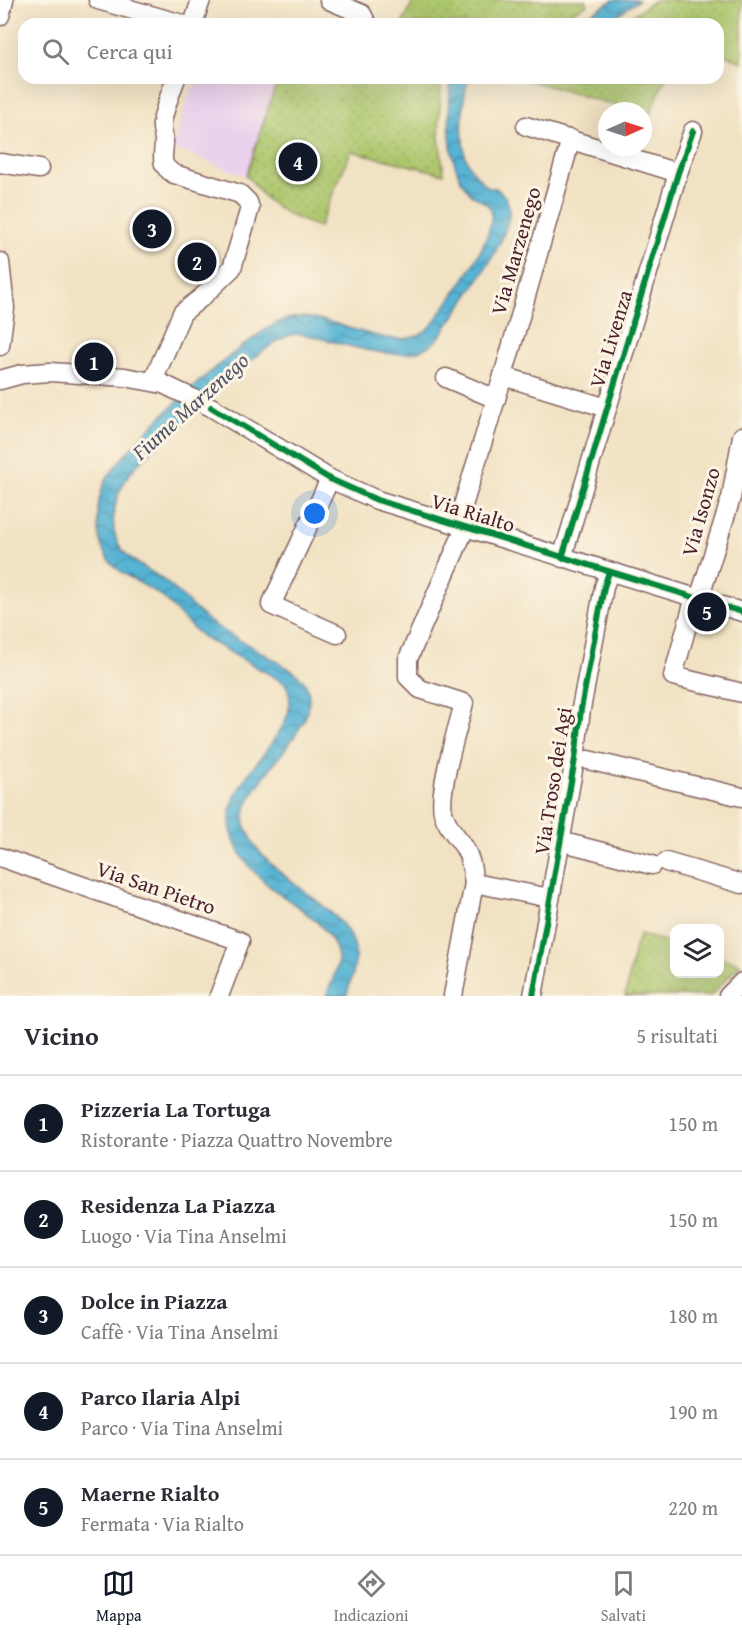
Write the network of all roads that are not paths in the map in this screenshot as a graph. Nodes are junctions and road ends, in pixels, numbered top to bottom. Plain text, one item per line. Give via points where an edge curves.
1 (4, 0) edge
2 (98, 0) edge
3 (201, 0) edge
4 (329, 0) edge
5 (0, 16) edge
6 (161, 18) edge
7 (195, 18) edge
8 (364, 18) edge
9 (174, 84) edge
10 (526, 126) dead end
11 (693, 131) dead end
12 (571, 139) junction
13 (0, 163) edge
14 (39, 169) dead end
15 (678, 173) junction
16 (0, 262) edge
17 (0, 347) edge
18 (503, 376) junction
19 (446, 378) dead end
20 (4, 379) edge
21 (153, 381) junction
22 (496, 399) junction
23 (607, 408) junction
24 (742, 436) edge
25 (330, 479) junction
26 (461, 527) junction
27 (562, 558) junction
28 (609, 572) junction
29 (697, 598) junction
30 (742, 612) edge
31 (337, 634) dead end
32 (742, 693) edge
33 (588, 760) dead end
34 (742, 798) edge
35 (560, 841) junction
36 (0, 857) edge
37 (474, 883) junction
38 (742, 884) edge
39 (550, 898) junction
40 (742, 982) edge
41 (219, 996) edge
42 (453, 996) edge
43 (533, 996) edge
44 (728, 996) edge

1 - 5 street
2 - 6 street
3 - 7 street
4 - 8 street
9 - 21 street via 161,125 162,156 169,170 240,194 250,208 232,268 182,313
10 - 12 street
11 - 15 street, Via Livenza
12 - 15 street
12 - 18 street, Via Marzenego
13 - 14 street
15 - 23 street, Via Livenza
16 - 17 street via 5,308
17 - 20 street
18 - 22 street, Via Marzenego
18 - 23 street
19 - 22 street
20 - 21 street, Via Rialto via 50,372
21 - 25 street, Via Rialto via 211,407
22 - 26 street, Via Marzenego
23 - 27 street, Via Livenza
24 - 29 street, Via Isonzo via 731,498
25 - 26 street, Via Rialto via 377,500
25 - 31 street via 271,605
26 - 27 street, Via Rialto
26 - 37 street, Via Rialto via 408,659 408,677 420,690 464,703 442,791 442,812 464,848
27 - 28 street, Via Rialto
28 - 29 street, Via Rialto
28 - 35 street, Via Troso dei Agi via 580,709
29 - 30 street, Via Rialto
29 - 32 street via 673,676
33 - 34 street
35 - 38 street, Via Troso dei Agi
35 - 39 street, Via Troso dei Agi
36 - 41 street, Via San Pietro via 240,941
37 - 39 street
37 - 42 street
39 - 43 street, Via Troso dei Agi
40 - 44 street

